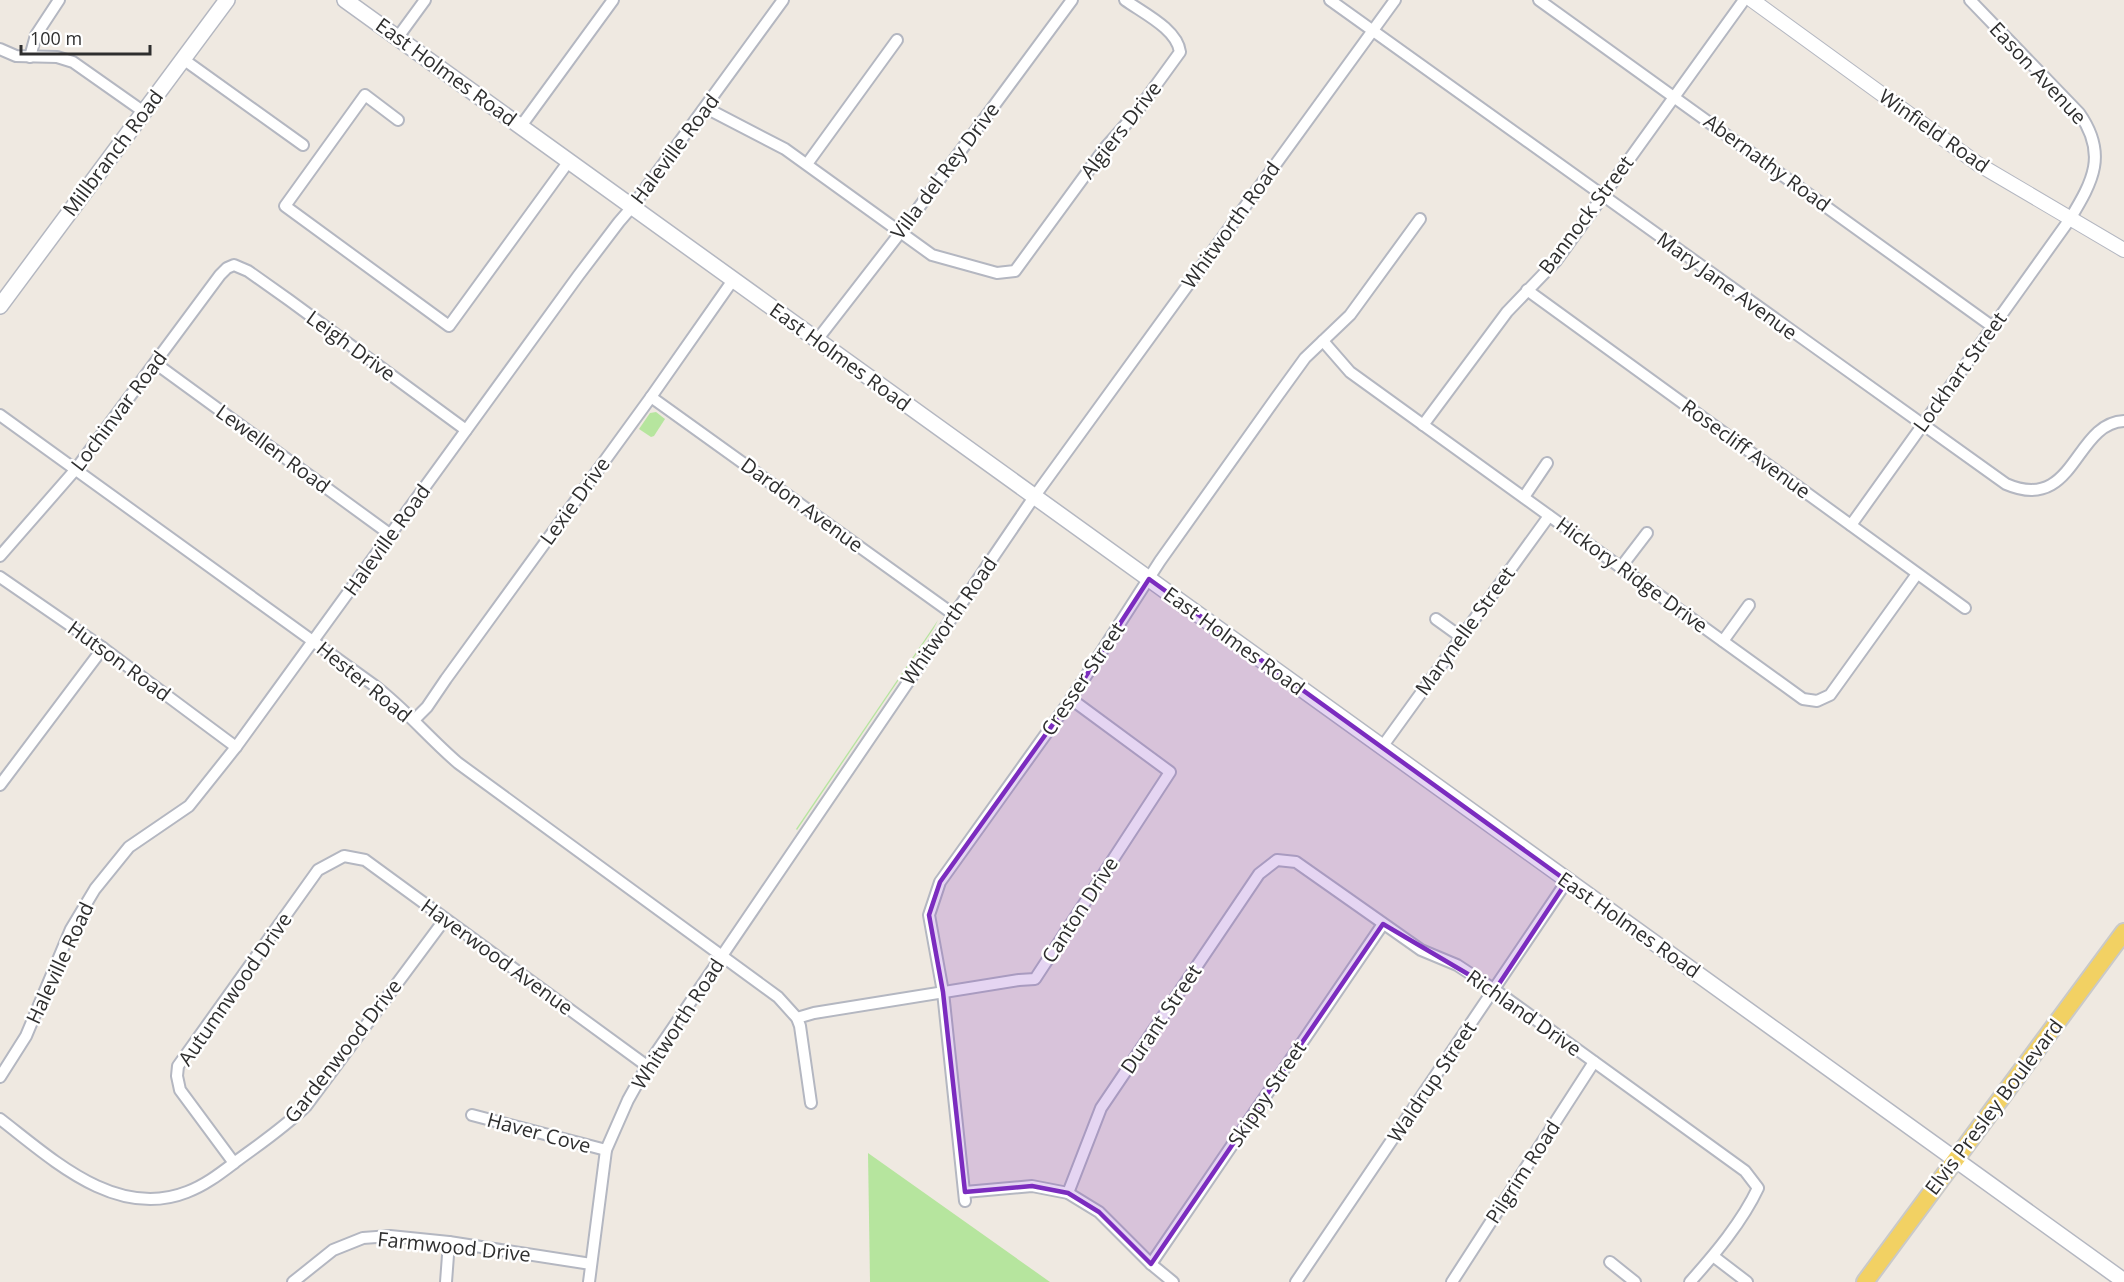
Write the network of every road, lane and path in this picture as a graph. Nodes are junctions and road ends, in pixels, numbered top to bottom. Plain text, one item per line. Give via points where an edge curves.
1 (59, 0) edge
2 (227, 0) edge
3 (345, 0) edge
4 (424, 0) edge
5 (613, 0) edge
6 (783, 0) edge
7 (1072, 0) edge
8 (1125, 0) edge
9 (1330, 0) edge
10 (1395, 0) edge
11 (1539, 0) edge
12 (1744, 0) edge
13 (1752, 0) edge
14 (1970, 0) edge
15 (1372, 31) junction
16 (398, 37) junction
17 (897, 40) dead end
18 (0, 49) edge
19 (30, 57) junction
20 (183, 59) junction
21 (1674, 96) junction
22 (706, 108) junction
23 (144, 112) junction
24 (398, 120) dead end
25 (521, 126) junction
26 (303, 145) dead end
27 (569, 161) junction
28 (807, 164) junction
29 (1602, 195) junction
30 (632, 207) junction
31 (1420, 219) dead end
32 (2070, 219) junction
33 (900, 233) junction
34 (2124, 250) edge
35 (234, 265) joint
36 (733, 280) junction
37 (1527, 290) junction
38 (0, 306) edge
39 (1993, 327) junction
40 (817, 340) junction
41 (1323, 341) junction
42 (155, 363) junction
43 (651, 397) junction
44 (0, 415) edge
45 (2124, 421) edge
46 (1423, 424) junction
47 (1922, 425) junction
48 (466, 430) junction
49 (1547, 463) dead end
50 (76, 469) junction
51 (1034, 496) junction
52 (1524, 497) junction
53 (1549, 516) junction
54 (1851, 525) junction
55 (1647, 533) dead end
56 (391, 535) junction
57 (0, 556) edge
58 (1621, 567) junction
59 (1917, 574) junction
60 (0, 577) edge
61 (1149, 579) junction
62 (1749, 605) dead end
63 (1965, 608) dead end
64 (953, 614) junction
65 (1436, 619) dead end
66 (1461, 637) junction
67 (314, 641) junction
68 (1723, 641) junction
69 (103, 648) junction
70 (1071, 699) junction
71 (414, 720) junction
72 (236, 747) junction
73 (1382, 747) junction
74 (0, 785) edge
75 (344, 856) joint
76 (1277, 861) joint
77 (1567, 881) junction
78 (445, 919) junction
79 (1383, 924) junction
80 (2124, 932) edge
81 (722, 957) junction
82 (1495, 990) junction
83 (943, 992) junction
84 (797, 1018) junction
85 (1594, 1062) junction
86 (647, 1066) junction
87 (0, 1077) edge
88 (811, 1103) dead end
89 (472, 1115) dead end
90 (0, 1119) edge
91 (606, 1150) junction
92 (1956, 1160) junction
93 (234, 1163) junction
94 (1068, 1193) junction
95 (449, 1242) junction
96 (1713, 1256) junction
97 (1610, 1262) dead end
98 (591, 1264) junction
99 (1151, 1264) junction
100 (2122, 1276) edge
101 (293, 1282) edge
102 (446, 1282) edge
103 (589, 1282) edge
104 (1173, 1282) edge
105 (1296, 1282) edge
106 (1452, 1282) edge
107 (1635, 1282) edge
108 (1690, 1282) edge
109 (1747, 1282) edge
110 (1865, 1282) edge

1 - 19 street via 36,35
2 - 20 main road, Millbranch Road
3 - 16 main road, East Holmes Road
4 - 16 street
5 - 25 street
6 - 22 street, Haleville Road
7 - 33 street, Villa del Rey Drive
8 - 33 street, Algiers Drive via 1166,30 1180,52 1014,271 997,273 940,258
9 - 15 street, Mary Jane Avenue
10 - 15 street, Whitworth Road
11 - 21 street, Abernathy Road
12 - 21 street, Bannock Street
13 - 32 street, Winfield Road via 1978,164
14 - 32 street, Eason Avenue via 2079,113 2091,133 2093,174
15 - 29 street, Mary Jane Avenue
15 - 51 street, Whitworth Road
16 - 25 main road, East Holmes Road
17 - 28 street
18 - 19 street
19 - 23 street via 57,57 73,62
20 - 23 main road, Millbranch Road
20 - 26 street
21 - 29 street, Bannock Street
21 - 39 street, Abernathy Road
22 - 28 street
22 - 30 street, Haleville Road
23 - 38 main road, Millbranch Road
24 - 27 street via 365,95 285,206 449,326
25 - 27 main road, East Holmes Road
27 - 30 main road, East Holmes Road
28 - 33 street
29 - 37 street, Bannock Street via 1556,261
29 - 47 street, Mary Jane Avenue
30 - 36 main road, East Holmes Road
30 - 48 street, Haleville Road
31 - 41 street, Cresser Street via 1355,308
32 - 34 street, Winfield Road
32 - 39 street, Lockhart Street
33 - 40 street, Villa del Rey Drive
35 - 42 street, Lochinvar Road via 220,275
35 - 48 street, Leigh Drive via 289,300
36 - 40 main road, East Holmes Road
36 - 43 street, Lexie Drive
37 - 46 street, Bannock Street
37 - 54 street, Rosecliff Avenue
39 - 47 street, Lockhart Street
40 - 51 main road, East Holmes Road
41 - 46 street, Hickory Ridge Drive via 1350,372
41 - 61 street, Cresser Street via 1297,368
42 - 50 street, Lochinvar Road
42 - 56 street, Lewellen Road
43 - 64 street, Dardon Avenue
43 - 71 street, Lexie Drive
44 - 50 street, Hester Road
45 - 47 street, Mary Jane Avenue via 2116,422 2092,439 2059,480 2031,491 2006,484
46 - 52 street, Hickory Ridge Drive
47 - 54 street, Lockhart Street
48 - 56 street, Haleville Road
49 - 52 street
50 - 57 street, Lochinvar Road
50 - 67 street, Hester Road
51 - 61 main road, East Holmes Road
51 - 64 street, Whitworth Road
52 - 53 street, Hickory Ridge Drive
53 - 58 street, Hickory Ridge Drive
53 - 66 street, Marynelle Street
54 - 59 street, Rosecliff Avenue
55 - 58 street
56 - 67 street, Haleville Road
58 - 68 street, Hickory Ridge Drive
59 - 63 street, Rosecliff Avenue
59 - 68 street, Hickory Ridge Drive via 1830,695 1817,701 1803,699
60 - 69 street, Hutson Road
61 - 70 street, Cresser Street
61 - 73 main road, East Holmes Road
62 - 68 street
64 - 81 street, Whitworth Road
65 - 66 street
66 - 73 street, Marynelle Street
67 - 71 street, Hester Road
67 - 72 street, Haleville Road
69 - 72 street, Hutson Road
69 - 74 street
70 - 83 street, Cresser Street via 940,882 929,915
70 - 83 street, Canton Drive via 1170,772 1035,979
71 - 81 street, Hester Road via 458,763
72 - 87 street, Haleville Road via 189,806 129,847 95,889 71,929 26,1036
73 - 77 main road, East Holmes Road
75 - 78 street, Haverwood Avenue via 364,860
75 - 93 street, Autumnwood Drive via 318,870 178,1066 180,1090
76 - 79 street, Richland Drive via 1296,862
76 - 94 street, Durant Street via 1259,874 1101,1108
77 - 82 street, Waldrup Street
77 - 92 main road, East Holmes Road
78 - 86 street, Haverwood Avenue
78 - 93 street, Gardenwood Drive via 306,1106
79 - 82 street, Richland Drive via 1421,950 1457,965
79 - 99 street, Skippy Street
80 - 92 main road, Elvis Presley Boulevard
81 - 84 street, Hester Road via 778,997
81 - 86 street, Whitworth Road
82 - 85 street, Richland Drive
82 - 105 street, Waldrup Street
83 - 84 street, Canton Drive
83 - 94 street, Cresser Street via 965,1196 1032,1186
84 - 88 street
85 - 96 street, Richland Drive via 1745,1170 1758,1188
85 - 106 street, Pilgrim Road
86 - 91 street, Whitworth Road
89 - 91 street, Haver Cove
90 - 93 street, Gardenwood Drive via 87,1182 127,1197 160,1199 184,1194
91 - 98 street, Whitworth Road
92 - 100 main road, East Holmes Road
92 - 110 main road, Elvis Presley Boulevard
94 - 99 street via 1099,1212
95 - 98 street, Farmwood Drive
95 - 101 street, Farmwood Drive via 390,1236 363,1238 333,1250
95 - 102 street
96 - 108 street
96 - 109 street
97 - 107 street
98 - 103 street, Whitworth Road
99 - 104 street

